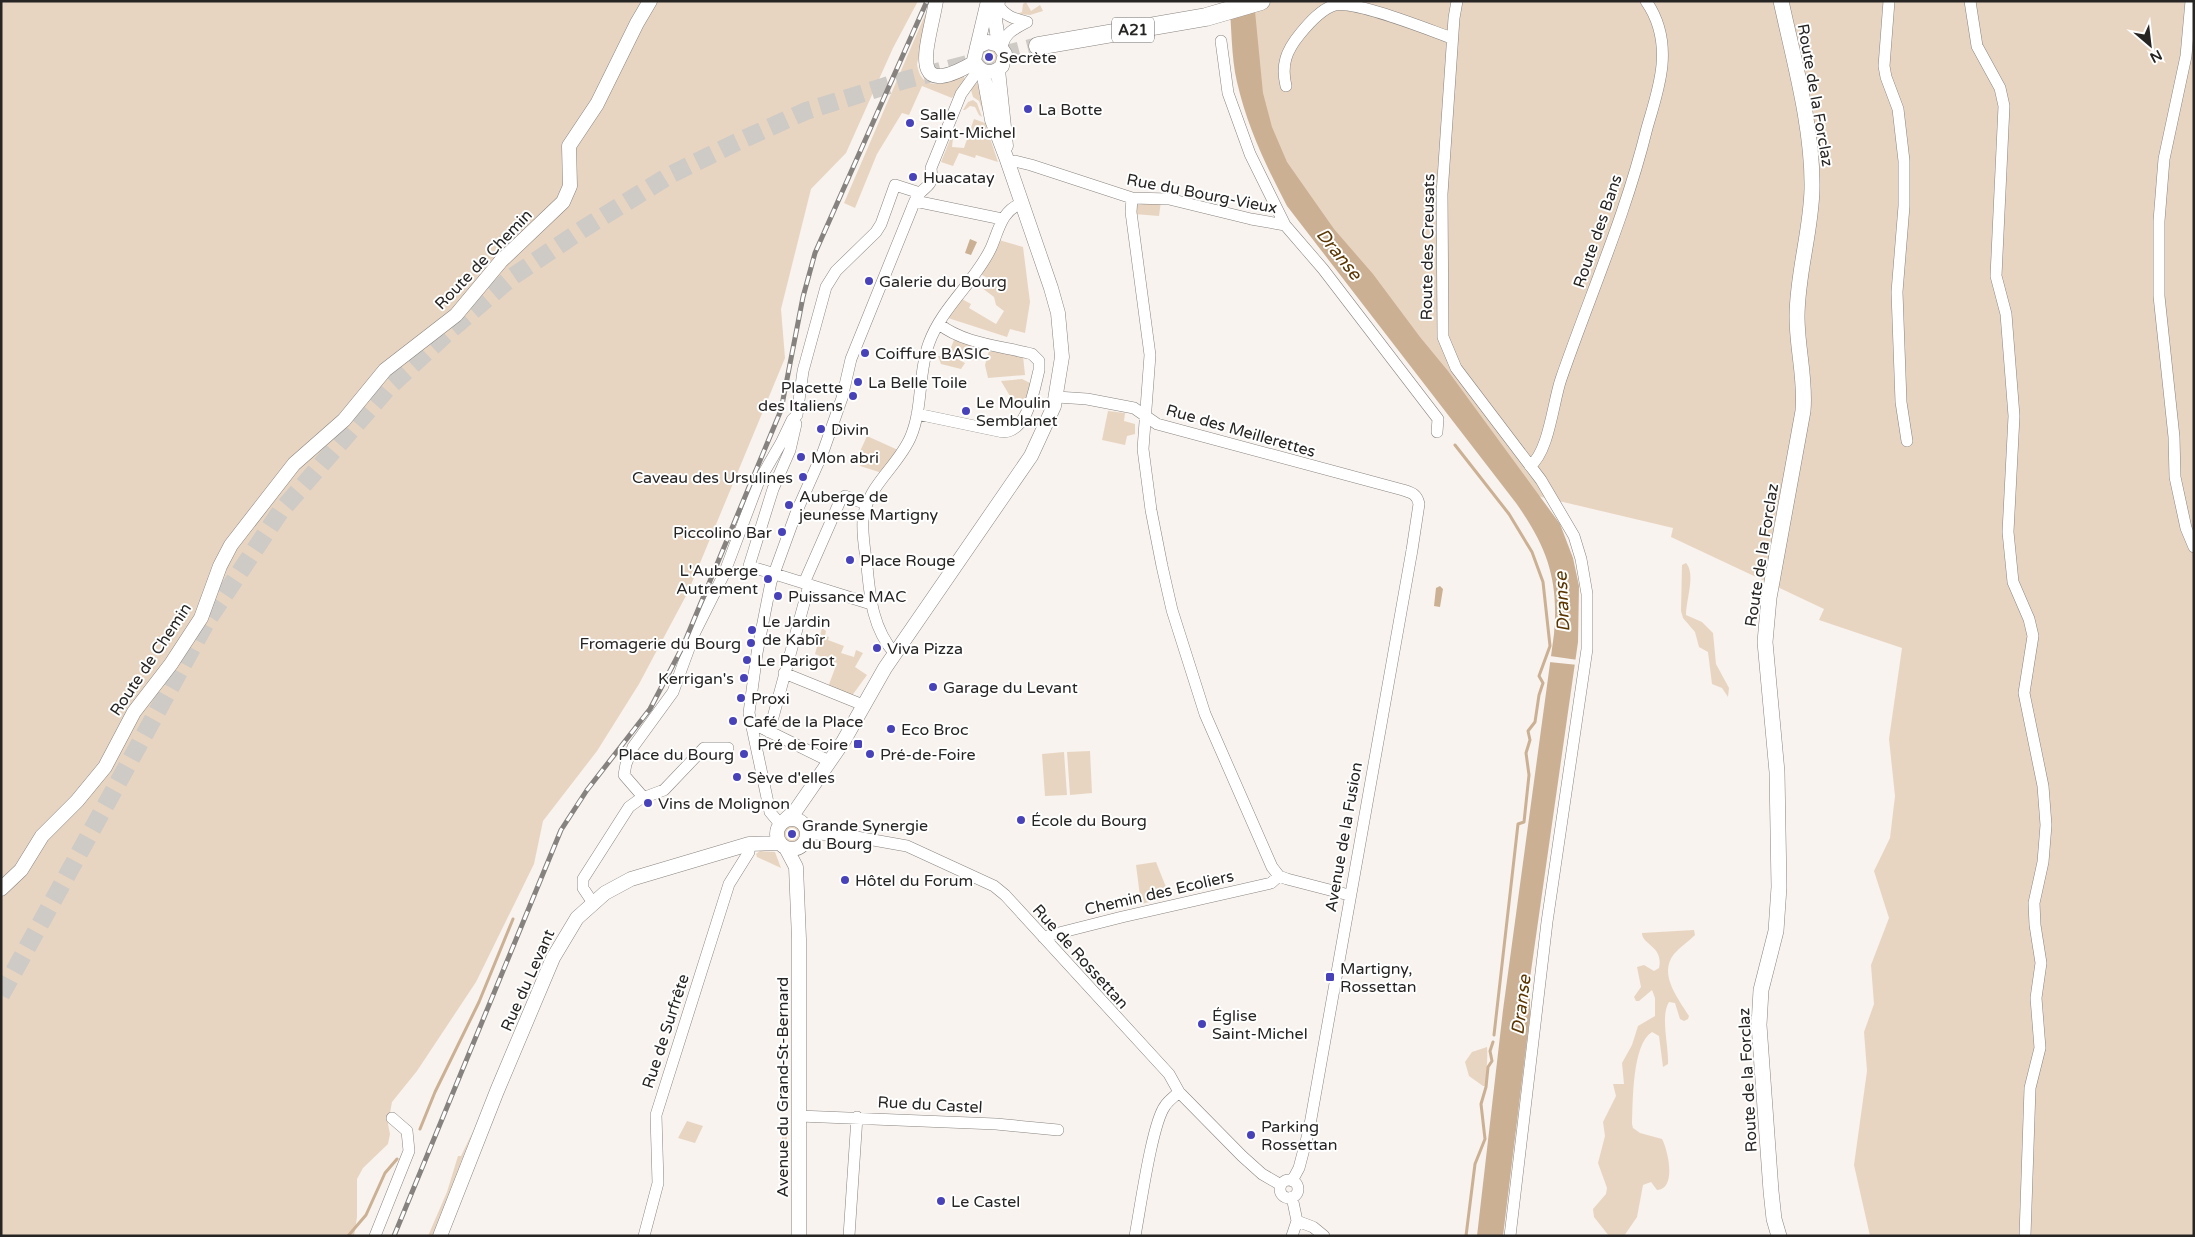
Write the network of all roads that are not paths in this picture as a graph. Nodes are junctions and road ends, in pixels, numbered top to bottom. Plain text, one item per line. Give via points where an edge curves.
1 (650, 1) edge
2 (936, 1) edge
3 (1457, 1) edge
4 (1646, 1) edge
5 (1781, 1) edge
6 (1889, 1) edge
7 (1970, 1) edge
8 (2191, 1) edge
9 (995, 2) edge
10 (1259, 2) edge
11 (1452, 38) junction
12 (1221, 41) dead end
13 (1000, 46) junction
14 (1038, 46) tunnel mouth
15 (977, 47) junction
16 (979, 67) junction
17 (998, 70) junction
18 (1286, 86) dead end
19 (1007, 160) junction
20 (918, 197) junction
21 (1132, 198) junction
22 (1022, 203) junction
23 (1002, 219) junction
24 (1286, 225) junction
25 (939, 324) junction
26 (1056, 398) junction
27 (917, 414) junction
28 (797, 415) junction
29 (1144, 415) junction
30 (1437, 432) dead end
31 (1907, 442) dead end
32 (1530, 466) junction
33 (1418, 498) joint
34 (866, 504) junction
35 (2194, 547) edge
36 (774, 574) junction
37 (806, 584) junction
38 (871, 604) junction
39 (896, 654) junction
40 (784, 673) junction
41 (863, 705) junction
42 (752, 722) junction
43 (769, 732) junction
44 (843, 742) junction
45 (728, 748) dead end
46 (829, 761) junction
47 (644, 798) junction
48 (781, 824) junction
49 (805, 834) junction
50 (749, 844) junction
51 (783, 846) junction
52 (1279, 876) junction
53 (1, 890) edge
54 (1349, 895) junction
55 (593, 903) junction
56 (1043, 938) junction
57 (800, 939) junction
58 (1179, 1092) junction
59 (799, 1116) junction
60 (857, 1117) junction
61 (392, 1118) dead end
62 (1058, 1130) dead end
63 (1286, 1183) junction
64 (1297, 1221) junction
65 (374, 1236) edge
66 (440, 1236) edge
67 (644, 1236) edge
68 (799, 1236) edge
69 (849, 1236) edge
70 (1135, 1236) edge
71 (1292, 1236) edge
72 (1324, 1236) edge
73 (1510, 1236) edge
74 (1779, 1236) edge
75 (2025, 1236) edge

1 - 53 street, Route de Chemin via 597,104 570,146 570,186 563,202 501,262 460,310 386,370 344,420 294,464 231,545 204,612 171,664 130,718 105,767 42,836 21,870
2 - 16 street via 925,55 929,72 941,78
3 - 11 street, Route des Creusats
4 - 32 street, Route des Bans via 1659,26 1662,43 1662,68 1657,92 1626,201 1560,381 1540,456
5 - 74 main road, Route de la Forclaz via 1808,142 1812,187 1798,305 1804,385 1802,419 1765,636 1777,772 1780,879 1776,931 1762,990 1759,1025 1770,1191
6 - 31 street via 1884,66 1898,109 1904,161 1904,206 1897,283 1901,402
7 - 75 street via 1977,46 2000,88 2004,106 1996,276 2006,314 2014,416 2008,532 2014,586 2032,630 2032,654 2024,693 2046,817 2045,849 2034,904 2040,959 2036,998 2040,1048 2030,1088
8 - 35 street via 2186,56 2161,184 2159,290 2175,477 2186,528
9 - 13 street
9 - 13 street via 1014,19 1027,22 1007,34
9 - 15 street
10 - 14 highway, A21 via 1227,12
11 - 18 street via 1362,8 1340,4 1311,21 1291,46 1284,60
11 - 32 street, Route des Creusats via 1442,194 1443,337 1463,379
12 - 24 street via 1228,93 1250,154
13 - 15 street via 988,42
13 - 17 street via 1004,61
15 - 16 street via 974,56
16 - 17 street via 989,73
16 - 19 street, Avenue du Grand-St-Bernard via 992,120
16 - 20 street via 961,94 931,168 929,188
17 - 19 street, Avenue du Grand-St-Bernard
19 - 21 street, Rue du Bourg-Vieux
19 - 22 street, Avenue du Grand-St-Bernard
20 - 23 street
20 - 28 street via 895,185 876,232 836,271 826,287 803,371
20 - 36 street via 851,359 842,398 823,452
21 - 24 street, Rue du Bourg-Vieux via 1169,200
21 - 29 street via 1150,355
22 - 23 street via 1013,206
22 - 26 street, Avenue du Grand-St-Bernard via 1060,325 1062,357
23 - 25 street via 984,262
24 - 30 street, Rue du Bourg-Vieux via 1438,419
25 - 27 street via 927,350
25 - 27 street via 963,336 1032,354 1040,364 1035,386 1021,421 1011,431
26 - 29 street, Rue des Meillerettes via 1087,399 1134,408
26 - 39 street, Avenue du Grand-St-Bernard via 1031,456
27 - 34 street via 903,455
28 - 36 street via 790,450 773,489 748,566
28 - 47 street via 759,480 728,565 695,632 673,692 630,752 624,775
29 - 33 street, Rue des Meillerettes via 1157,424 1403,490
29 - 52 street via 1143,450 1151,510 1172,610 1205,714 1254,828
32 - 73 street, Route des Creusats via 1576,540 1589,617 1546,930
33 - 54 street, Avenue de la Fusion via 1412,550
34 - 37 street via 845,496 840,501
34 - 38 street via 863,520
36 - 37 street
36 - 42 street via 756,652 749,712
37 - 38 street
37 - 40 street
38 - 39 street via 881,635
39 - 41 street, Avenue du Grand-St-Bernard
40 - 41 street
40 - 43 street
41 - 44 street, Avenue du Grand-St-Bernard
42 - 43 street
42 - 48 street via 770,812
43 - 46 street
44 - 46 street, Avenue du Grand-St-Bernard
44 - 49 street, Avenue du Grand-St-Bernard via 832,769 810,804
45 - 47 street via 704,748 664,790
46 - 48 street, Avenue du Grand-St-Bernard via 796,810
47 - 55 street via 629,807 583,880 583,888
48 - 49 street via 796,819
48 - 50 street, Rue du Levant
48 - 51 street via 777,838
49 - 51 street via 797,848
49 - 56 street, Rue de Rossettan via 845,836 914,848 997,888
49 - 57 street, Avenue du Grand-St-Bernard
50 - 51 street, Rue du Levant
50 - 55 street, Rue du Levant via 631,879
50 - 67 street, Rue de Surfrête via 749,852 729,884 656,1115 658,1182
51 - 57 street, Avenue du Grand-St-Bernard via 796,867
52 - 54 street
52 - 56 street, Chemin des Ecoliers via 1271,883
54 - 63 street, Avenue de la Fusion via 1309,1130 1299,1168
55 - 66 street, Rue du Levant via 568,930 553,958
56 - 58 street, Rue de Rossettan via 1169,1074
57 - 59 street, Avenue du Grand-St-Bernard
58 - 63 street, Rue de Rossettan via 1262,1174
58 - 70 street via 1165,1106 1155,1133
59 - 60 street, Rue du Castel
59 - 68 street, Avenue du Grand-St-Bernard
60 - 62 street, Rue du Castel
60 - 69 street
61 - 65 street via 407,1131 409,1151
63 - 64 street via 1282,1195 1292,1197
64 - 71 street
64 - 72 street via 1313,1227

